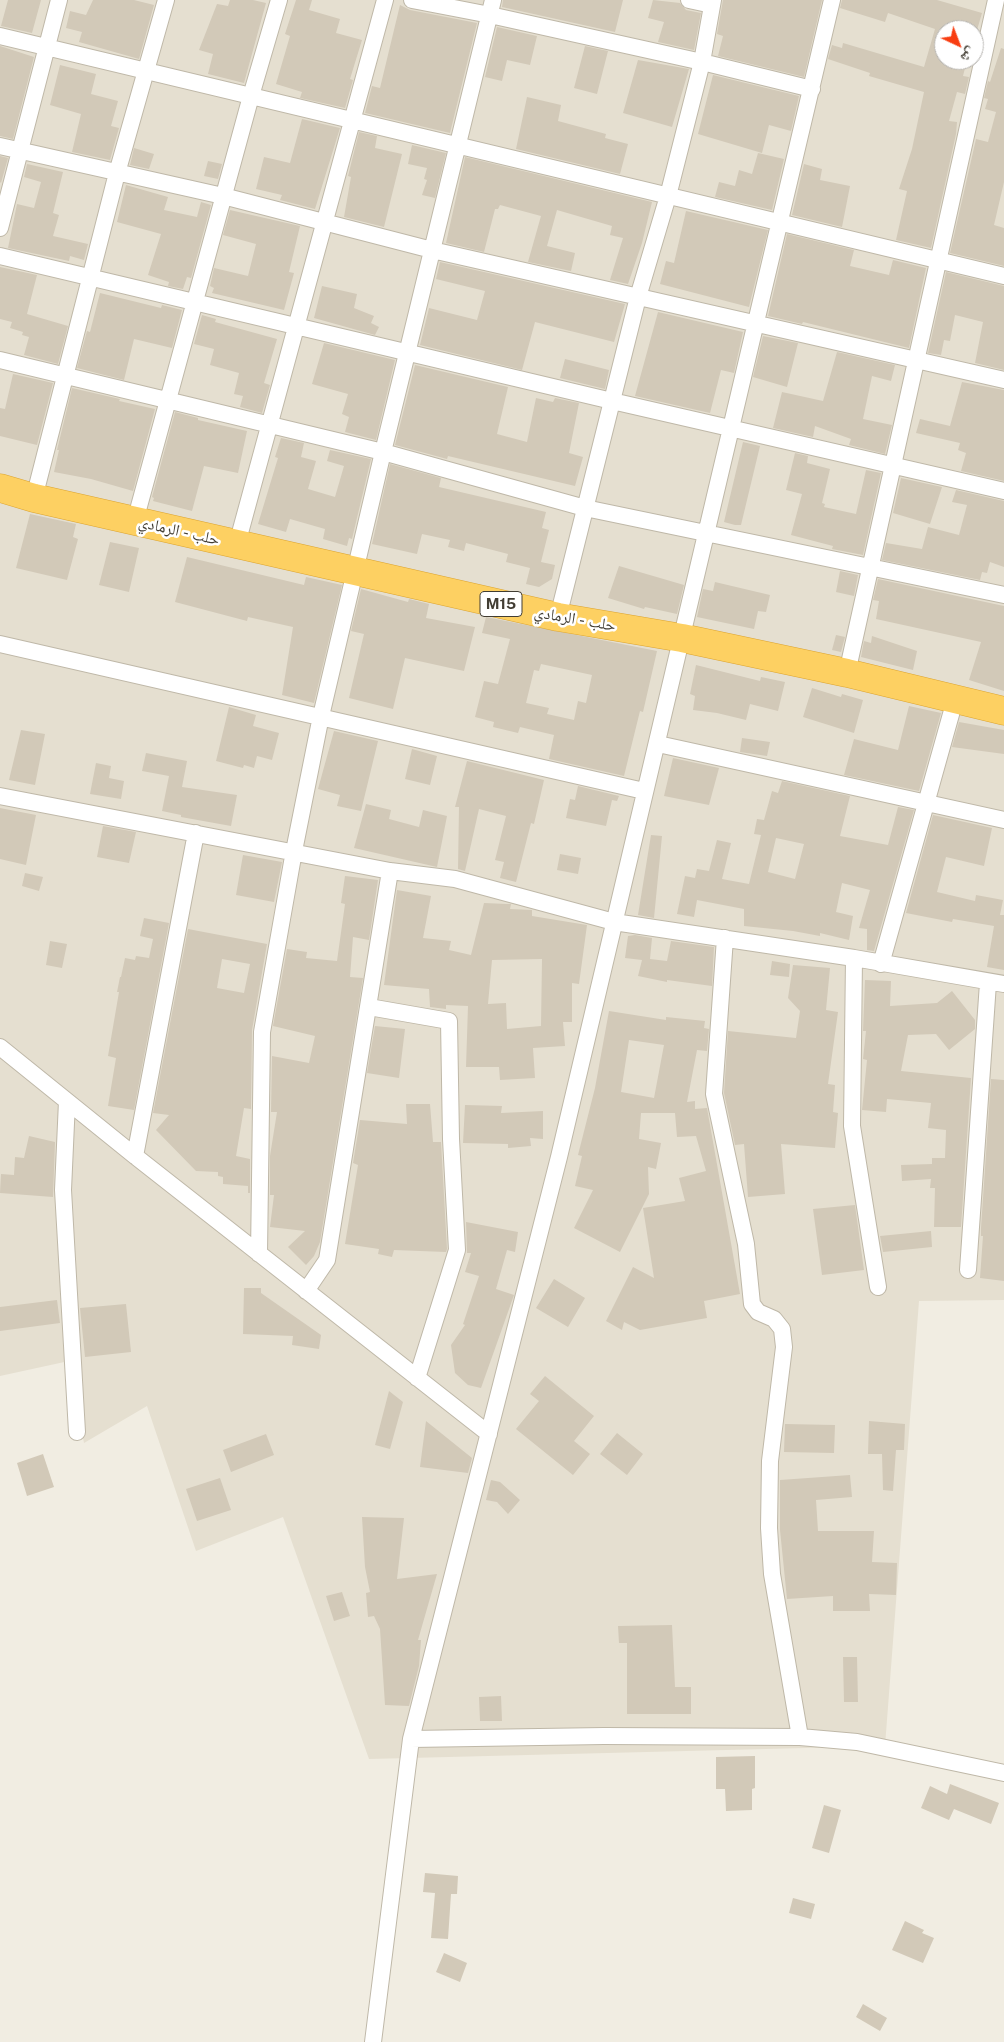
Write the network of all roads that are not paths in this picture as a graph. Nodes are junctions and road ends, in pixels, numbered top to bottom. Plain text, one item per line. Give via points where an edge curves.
1 (59, 0) edge
2 (166, 0) edge
3 (279, 0) edge
4 (385, 0) edge
5 (412, 0) edge
6 (689, 0) edge
7 (832, 0) edge
8 (996, 0) edge
9 (713, 3) edge
10 (492, 7) edge
11 (0, 36) edge
12 (47, 47) junction
13 (702, 62) junction
14 (146, 71) junction
15 (812, 88) junction
16 (251, 96) junction
17 (352, 120) junction
18 (458, 145) junction
19 (0, 146) edge
20 (20, 151) junction
21 (117, 173) junction
22 (223, 196) junction
23 (668, 196) junction
24 (324, 222) junction
25 (780, 222) junction
26 (0, 228) edge
27 (432, 250) junction
28 (0, 256) edge
29 (938, 260) junction
30 (1004, 276) edge
31 (90, 278) junction
32 (638, 296) junction
33 (194, 303) junction
34 (756, 324) junction
35 (295, 326) junction
36 (408, 353) junction
37 (0, 360) edge
38 (917, 360) junction
39 (66, 375) junction
40 (1004, 380) edge
41 (168, 400) junction
42 (612, 401) junction
43 (268, 425) junction
44 (732, 428) junction
45 (383, 452) junction
46 (893, 466) junction
47 (0, 488) edge
48 (1004, 491) edge
49 (34, 498) junction
50 (585, 508) junction
51 (135, 521) junction
52 (707, 533) junction
53 (237, 544) junction
54 (871, 567) junction
55 (356, 571) junction
56 (1004, 595) edge
57 (558, 617) junction
58 (682, 638) junction
59 (0, 644) edge
60 (847, 672) junction
61 (955, 700) junction
62 (1004, 711) edge
63 (321, 716) junction
64 (658, 744) junction
65 (644, 791) junction
66 (0, 796) edge
67 (925, 803) junction
68 (1004, 820) edge
69 (196, 833) junction
70 (294, 851) junction
71 (390, 871) junction
72 (614, 922) junction
73 (724, 938) junction
74 (854, 958) junction
75 (881, 964) junction
76 (996, 984) edge
77 (368, 1006) junction
78 (0, 1047) edge
79 (67, 1101) junction
80 (135, 1156) junction
81 (259, 1254) junction
82 (968, 1270) dead end
83 (878, 1287) dead end
84 (306, 1291) junction
85 (417, 1378) junction
86 (77, 1432) dead end
87 (489, 1434) junction
88 (800, 1737) junction
89 (411, 1739) junction
90 (1004, 1773) edge
91 (373, 2042) edge

1 - 12 street
2 - 14 street
3 - 16 street
4 - 17 street
5 - 10 street
6 - 9 street
7 - 15 street
8 - 29 street
9 - 13 street
10 - 13 street
10 - 18 street
11 - 12 street
12 - 14 street
12 - 20 street
13 - 15 street
13 - 23 street
14 - 16 street
14 - 21 street
15 - 25 street
16 - 17 street
16 - 22 street
17 - 18 street
17 - 24 street
18 - 23 street
18 - 27 street
19 - 20 street
20 - 21 street
20 - 26 street
21 - 22 street
21 - 31 street
22 - 24 street
22 - 33 street
23 - 25 street
23 - 32 street
24 - 27 street
24 - 35 street
25 - 29 street
25 - 34 street
27 - 32 street
27 - 36 street
28 - 31 street
29 - 30 street
29 - 38 street
31 - 33 street
31 - 39 street
32 - 34 street
32 - 42 street
33 - 35 street
33 - 41 street
34 - 38 street
34 - 44 street
35 - 36 street
35 - 43 street
36 - 42 street
36 - 45 street
37 - 39 street
38 - 40 street
38 - 46 street
39 - 41 street
39 - 49 street
41 - 43 street
41 - 51 street
42 - 44 street
42 - 50 street
43 - 45 street
43 - 53 street
44 - 46 street
44 - 52 street
45 - 50 street
45 - 55 street
46 - 48 street
46 - 54 street
47 - 49 highway, حلب - الرمادي / M15
49 - 51 highway, حلب - الرمادي / M15
50 - 52 street
50 - 57 street
51 - 53 highway, حلب - الرمادي / M15
52 - 54 street
52 - 58 street
53 - 55 highway, حلب - الرمادي / M15
54 - 56 street
54 - 60 street
55 - 57 highway, حلب - الرمادي / M15
55 - 63 street
57 - 58 highway, حلب - الرمادي / M15
58 - 60 highway, حلب - الرمادي / M15
58 - 64 street
59 - 63 street
60 - 61 highway, حلب - الرمادي / M15
61 - 62 highway, حلب - الرمادي / M15
61 - 67 street
63 - 65 street
63 - 70 street
64 - 65 street
64 - 67 street
65 - 72 street
66 - 69 street
67 - 68 street
67 - 75 street
69 - 70 street
69 - 80 street
70 - 71 street
70 - 81 street via 262,1032
71 - 72 street via 455,879
71 - 77 street
72 - 73 street
72 - 87 street
73 - 74 street
73 - 88 street via 714,1094 746,1244 752,1304 758,1312 774,1319 782,1329 784,1347 770,1461 769,1528 772,1574
74 - 75 street
74 - 83 street via 852,1126
75 - 76 street
76 - 82 street
77 - 84 street via 327,1260
77 - 85 street via 449,1021 450,1139 458,1250
78 - 79 street
79 - 80 street
79 - 86 street via 63,1190
80 - 81 street
81 - 84 street
84 - 85 street
85 - 87 street
87 - 89 street
88 - 89 street
88 - 90 street via 857,1742
89 - 91 street

